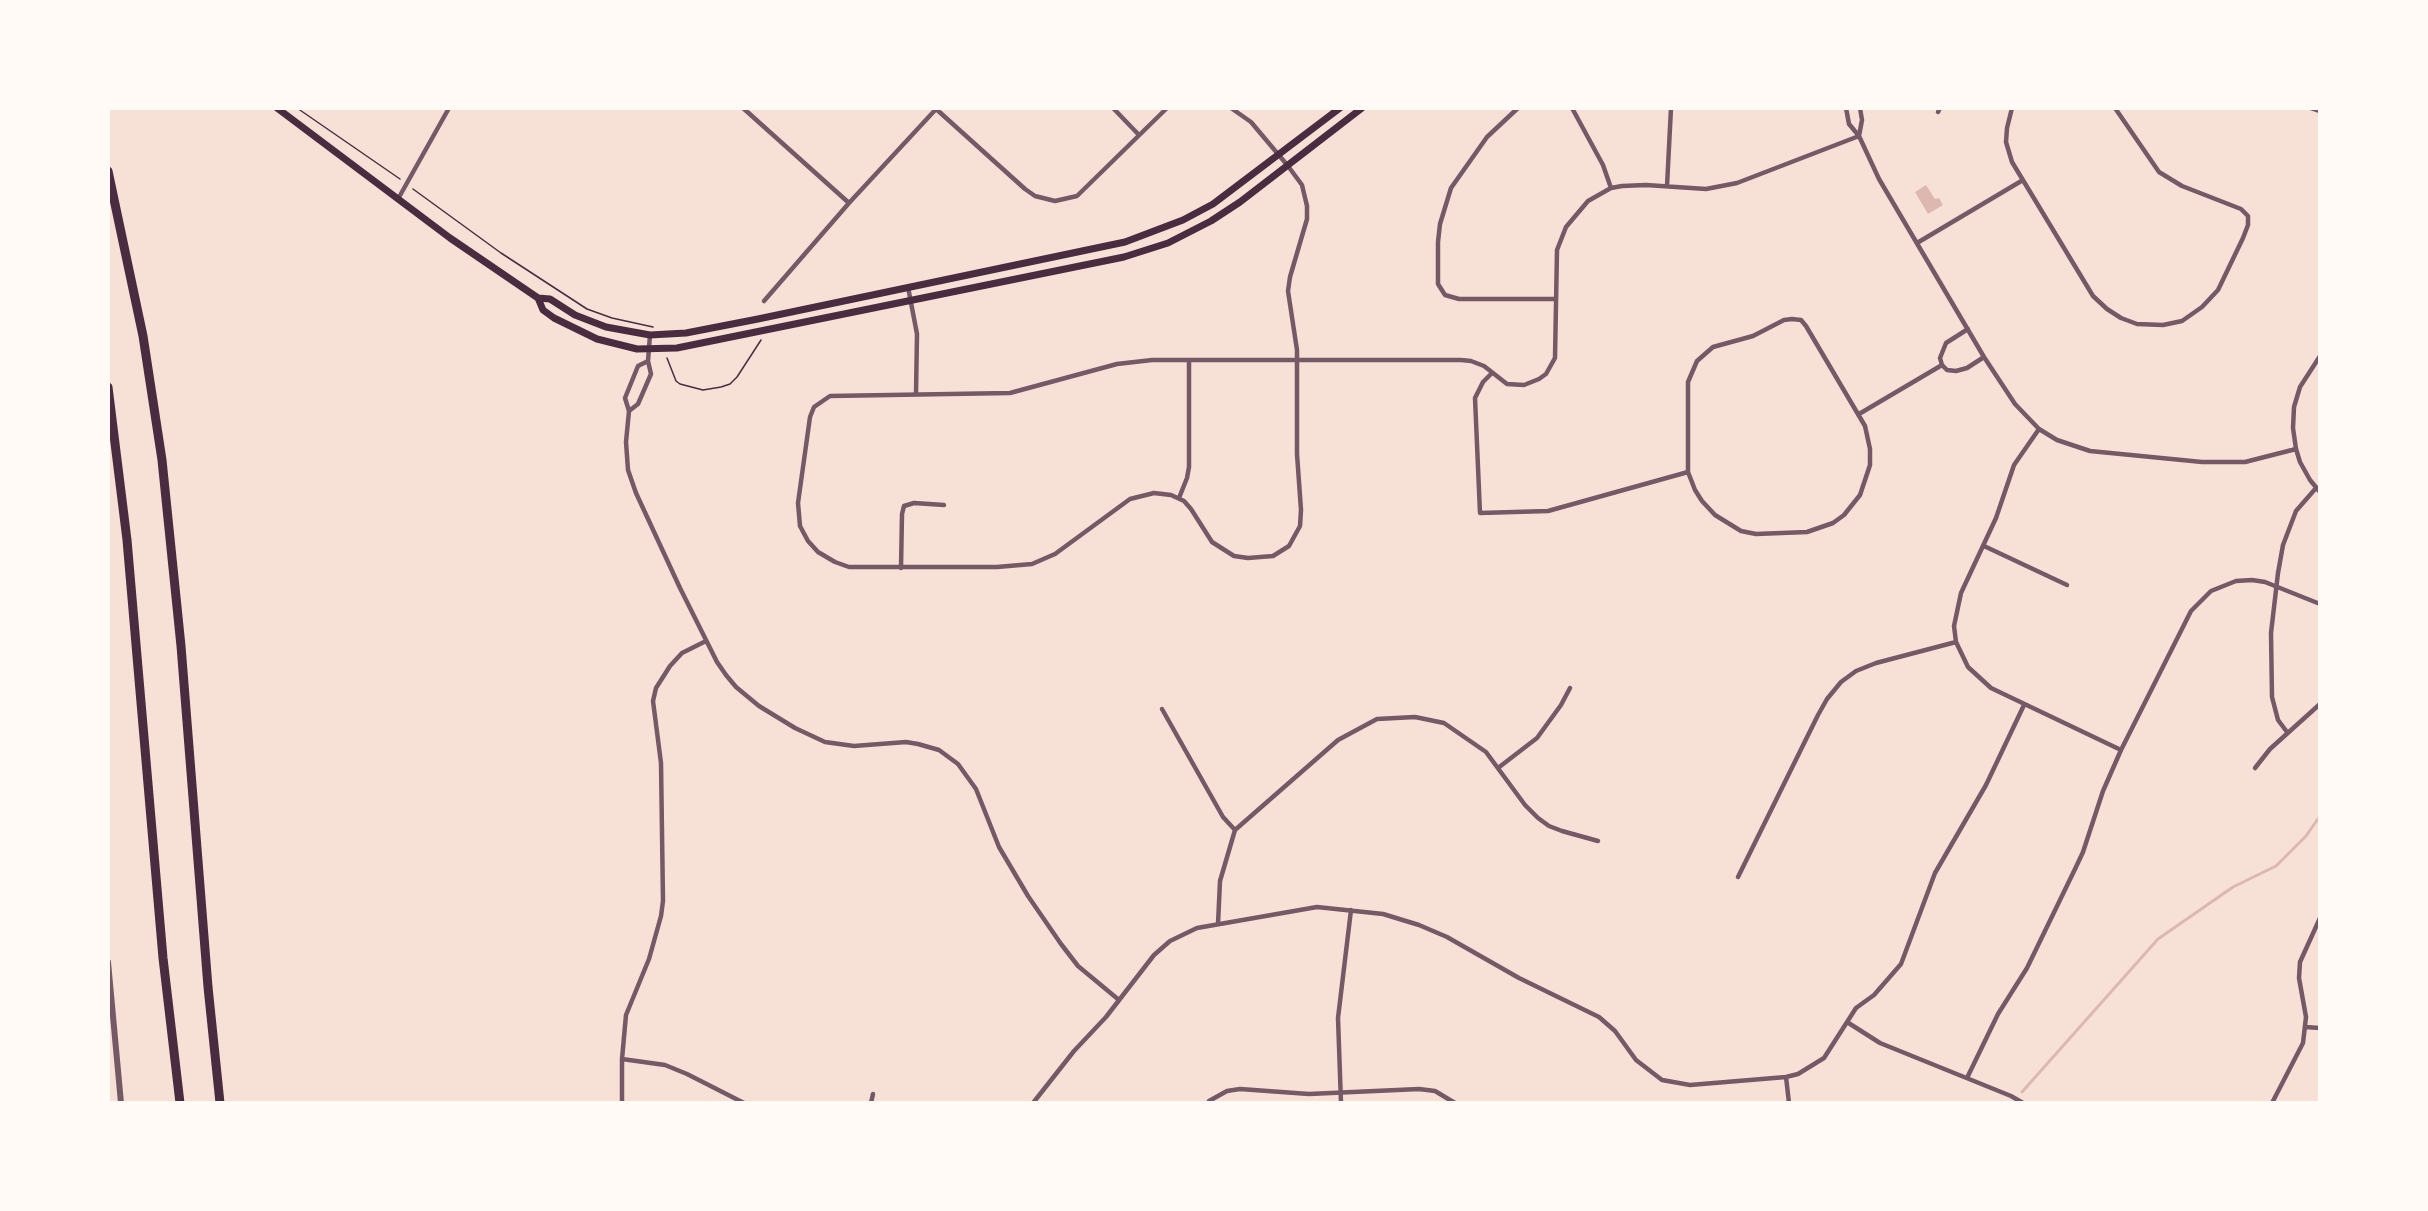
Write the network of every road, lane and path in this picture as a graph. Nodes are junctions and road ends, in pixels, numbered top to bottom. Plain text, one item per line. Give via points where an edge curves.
1 (277, 108) edge
2 (297, 108) edge
3 (449, 108) edge
4 (743, 108) edge
5 (936, 108) edge
6 (1113, 108) edge
7 (1167, 108) edge
8 (1231, 108) edge
9 (1340, 108) edge
10 (1362, 108) edge
11 (1518, 108) edge
12 (1572, 108) edge
13 (1671, 108) edge
14 (1846, 108) edge
15 (1860, 108) edge
16 (2012, 108) edge
17 (2115, 108) edge
18 (2311, 108) edge
19 (2320, 111) edge
20 (1140, 135) junction
21 (1859, 136) junction
22 (1278, 155) junction
23 (1288, 166) junction
24 (108, 171) edge
25 (396, 177) dead end
26 (2023, 180) junction
27 (1667, 186) junction
28 (1611, 188) junction
29 (417, 192) dead end
30 (398, 199) junction
31 (849, 203) junction
32 (1917, 243) junction
33 (908, 287) junction
34 (537, 298) junction
35 (1555, 299) junction
36 (910, 300) junction
37 (764, 301) dead end
38 (650, 324) dead end
39 (1968, 329) junction
40 (650, 335) junction
41 (762, 339) dead end
42 (650, 349) junction
43 (666, 355) dead end
44 (2320, 356) edge
45 (1984, 357) junction
46 (1298, 360) junction
47 (648, 361) junction
48 (1189, 361) junction
49 (1942, 365) junction
50 (1492, 373) junction
51 (108, 387) edge
52 (916, 394) junction
53 (629, 411) junction
54 (1859, 414) junction
55 (2039, 429) junction
56 (2296, 449) junction
57 (1688, 472) junction
58 (2318, 490) edge
59 (1179, 498) junction
60 (944, 505) dead end
61 (1984, 546) junction
62 (901, 568) junction
63 (2067, 585) dead end
64 (2276, 586) junction
65 (2320, 604) edge
66 (706, 641) junction
67 (1956, 642) junction
68 (1570, 688) dead end
69 (2320, 704) edge
70 (2024, 705) junction
71 (1162, 709) dead end
72 (2287, 732) junction
73 (2121, 750) junction
74 (1498, 768) junction
75 (2255, 768) dead end
76 (1235, 830) junction
77 (1599, 841) dead end
78 (1738, 877) dead end
79 (1351, 910) junction
80 (2320, 918) edge
81 (1218, 924) junction
82 (108, 962) edge
83 (1119, 1000) junction
84 (1847, 1022) junction
85 (2305, 1027) junction
86 (2320, 1028) edge
87 (622, 1059) junction
88 (1786, 1077) junction
89 (1967, 1078) junction
90 (1341, 1093) junction
91 (873, 1094) dead end
92 (1209, 1101) dead end
93 (121, 1103) edge
94 (180, 1103) edge
95 (220, 1103) edge
96 (622, 1103) edge
97 (744, 1103) edge
98 (871, 1103) edge
99 (1033, 1103) edge
100 (1341, 1103) edge
101 (1455, 1103) edge
102 (1789, 1103) edge
103 (2023, 1103) edge
104 (2272, 1103) edge

1 - 30 main road
2 - 25 path
3 - 30 street
4 - 31 street
5 - 20 street via 1025,189 1046,201 1077,196
5 - 31 street
6 - 20 street
7 - 20 street
8 - 22 street via 1247,119
9 - 22 main road
10 - 23 main road
11 - 35 street via 1487,137 1451,188 1440,224 1438,284 1445,295 1460,299
12 - 28 street
13 - 27 street
14 - 21 street via 1849,124
15 - 21 street
16 - 26 street via 2007,128 2008,153
17 - 26 street via 2159,172 2182,186 2241,209 2248,216 2243,238 2218,290 2202,308 2182,321 2146,326 2121,318 2099,303
18 - 19 street
21 - 27 street via 1737,183 1706,189
21 - 32 street
22 - 23 street
22 - 33 main road via 1213,204 1125,242
23 - 36 main road via 1211,221 1150,249
23 - 46 street via 1302,185 1307,206 1288,291
24 - 95 highway via 143,336 162,460
26 - 32 street
27 - 28 street
28 - 35 street via 1579,210 1563,232 1556,262
29 - 38 path via 587,309
30 - 34 main road
31 - 37 street
32 - 39 street
33 - 36 street
33 - 40 main road via 705,329
34 - 40 main road via 549,299 606,327
34 - 42 main road via 543,310 576,330 608,343
35 - 50 street via 1555,358 1546,374 1530,384 1516,386
36 - 42 main road via 698,345
36 - 52 street via 916,334
39 - 45 street
39 - 49 street via 1946,343 1940,358
40 - 42 street
41 - 43 path via 737,377 726,386 713,389 680,384
42 - 47 street
44 - 56 street via 2300,387 2294,407
45 - 49 street via 1956,371
45 - 55 street via 2015,405
46 - 48 street
46 - 50 street via 1471,361
46 - 59 street via 1301,510 1293,542 1273,556 1234,556 1212,542 1191,508
47 - 53 street via 651,374 638,404
47 - 53 street via 638,366 631,380 625,398
48 - 52 street via 1117,364 1010,393
48 - 59 street via 1189,467
49 - 54 street
50 - 57 street via 1475,398 1480,513 1548,511
51 - 94 highway via 127,540 163,958
52 - 62 street via 839,394 814,407 798,503 804,534 827,558 849,567
53 - 66 street via 628,470
54 - 57 street via 1870,448 1866,483 1848,511 1824,527 1793,534 1741,531 1708,508
54 - 57 street via 1806,326 1801,321 1784,321 1752,336 1713,347 1697,361 1688,382
55 - 56 street via 2090,451 2202,462 2245,462
55 - 61 street via 2014,465
56 - 58 street via 2306,474
58 - 64 street via 2296,511 2283,544
59 - 62 street via 1163,493 1137,496 1055,554 1032,564
60 - 62 street via 904,506
61 - 63 street
61 - 67 street via 1958,603
64 - 65 street
64 - 72 street via 2271,633 2272,697 2278,720
64 - 73 street via 2236,581 2211,591 2196,605 2176,637
66 - 83 street via 726,675 747,697 816,739 854,746 918,744 939,750 958,764 976,789 999,847 1061,945 1078,966
66 - 87 street via 682,653 670,666 653,701 661,763 663,901 649,959 626,1016
67 - 70 street via 1979,679
67 - 78 street via 1876,663 1841,682 1827,699
68 - 74 street via 1537,738
69 - 72 street
70 - 73 street
70 - 84 street via 1986,784 1935,873 1901,964
71 - 76 street via 1223,817
72 - 75 street
73 - 89 street via 2081,856 2027,968 1998,1014
74 - 76 street via 1486,752 1444,723 1415,717 1377,719 1338,740
74 - 77 street via 1526,805 1549,826
76 - 81 street via 1220,881
79 - 81 street via 1310,907
79 - 88 street via 1398,917 1433,930 1599,1017 1640,1064 1662,1080 1690,1085
79 - 90 street via 1339,1000
80 - 85 street via 2300,962
81 - 83 street via 1187,931 1170,941
82 - 93 street
83 - 99 street
84 - 88 street via 1823,1059
84 - 89 street via 1880,1043
85 - 86 street
85 - 104 street via 2301,1047
87 - 96 street
87 - 97 street via 665,1065
88 - 102 street
89 - 103 street
90 - 92 street via 1240,1089
90 - 100 street
90 - 101 street via 1435,1090
91 - 98 street

